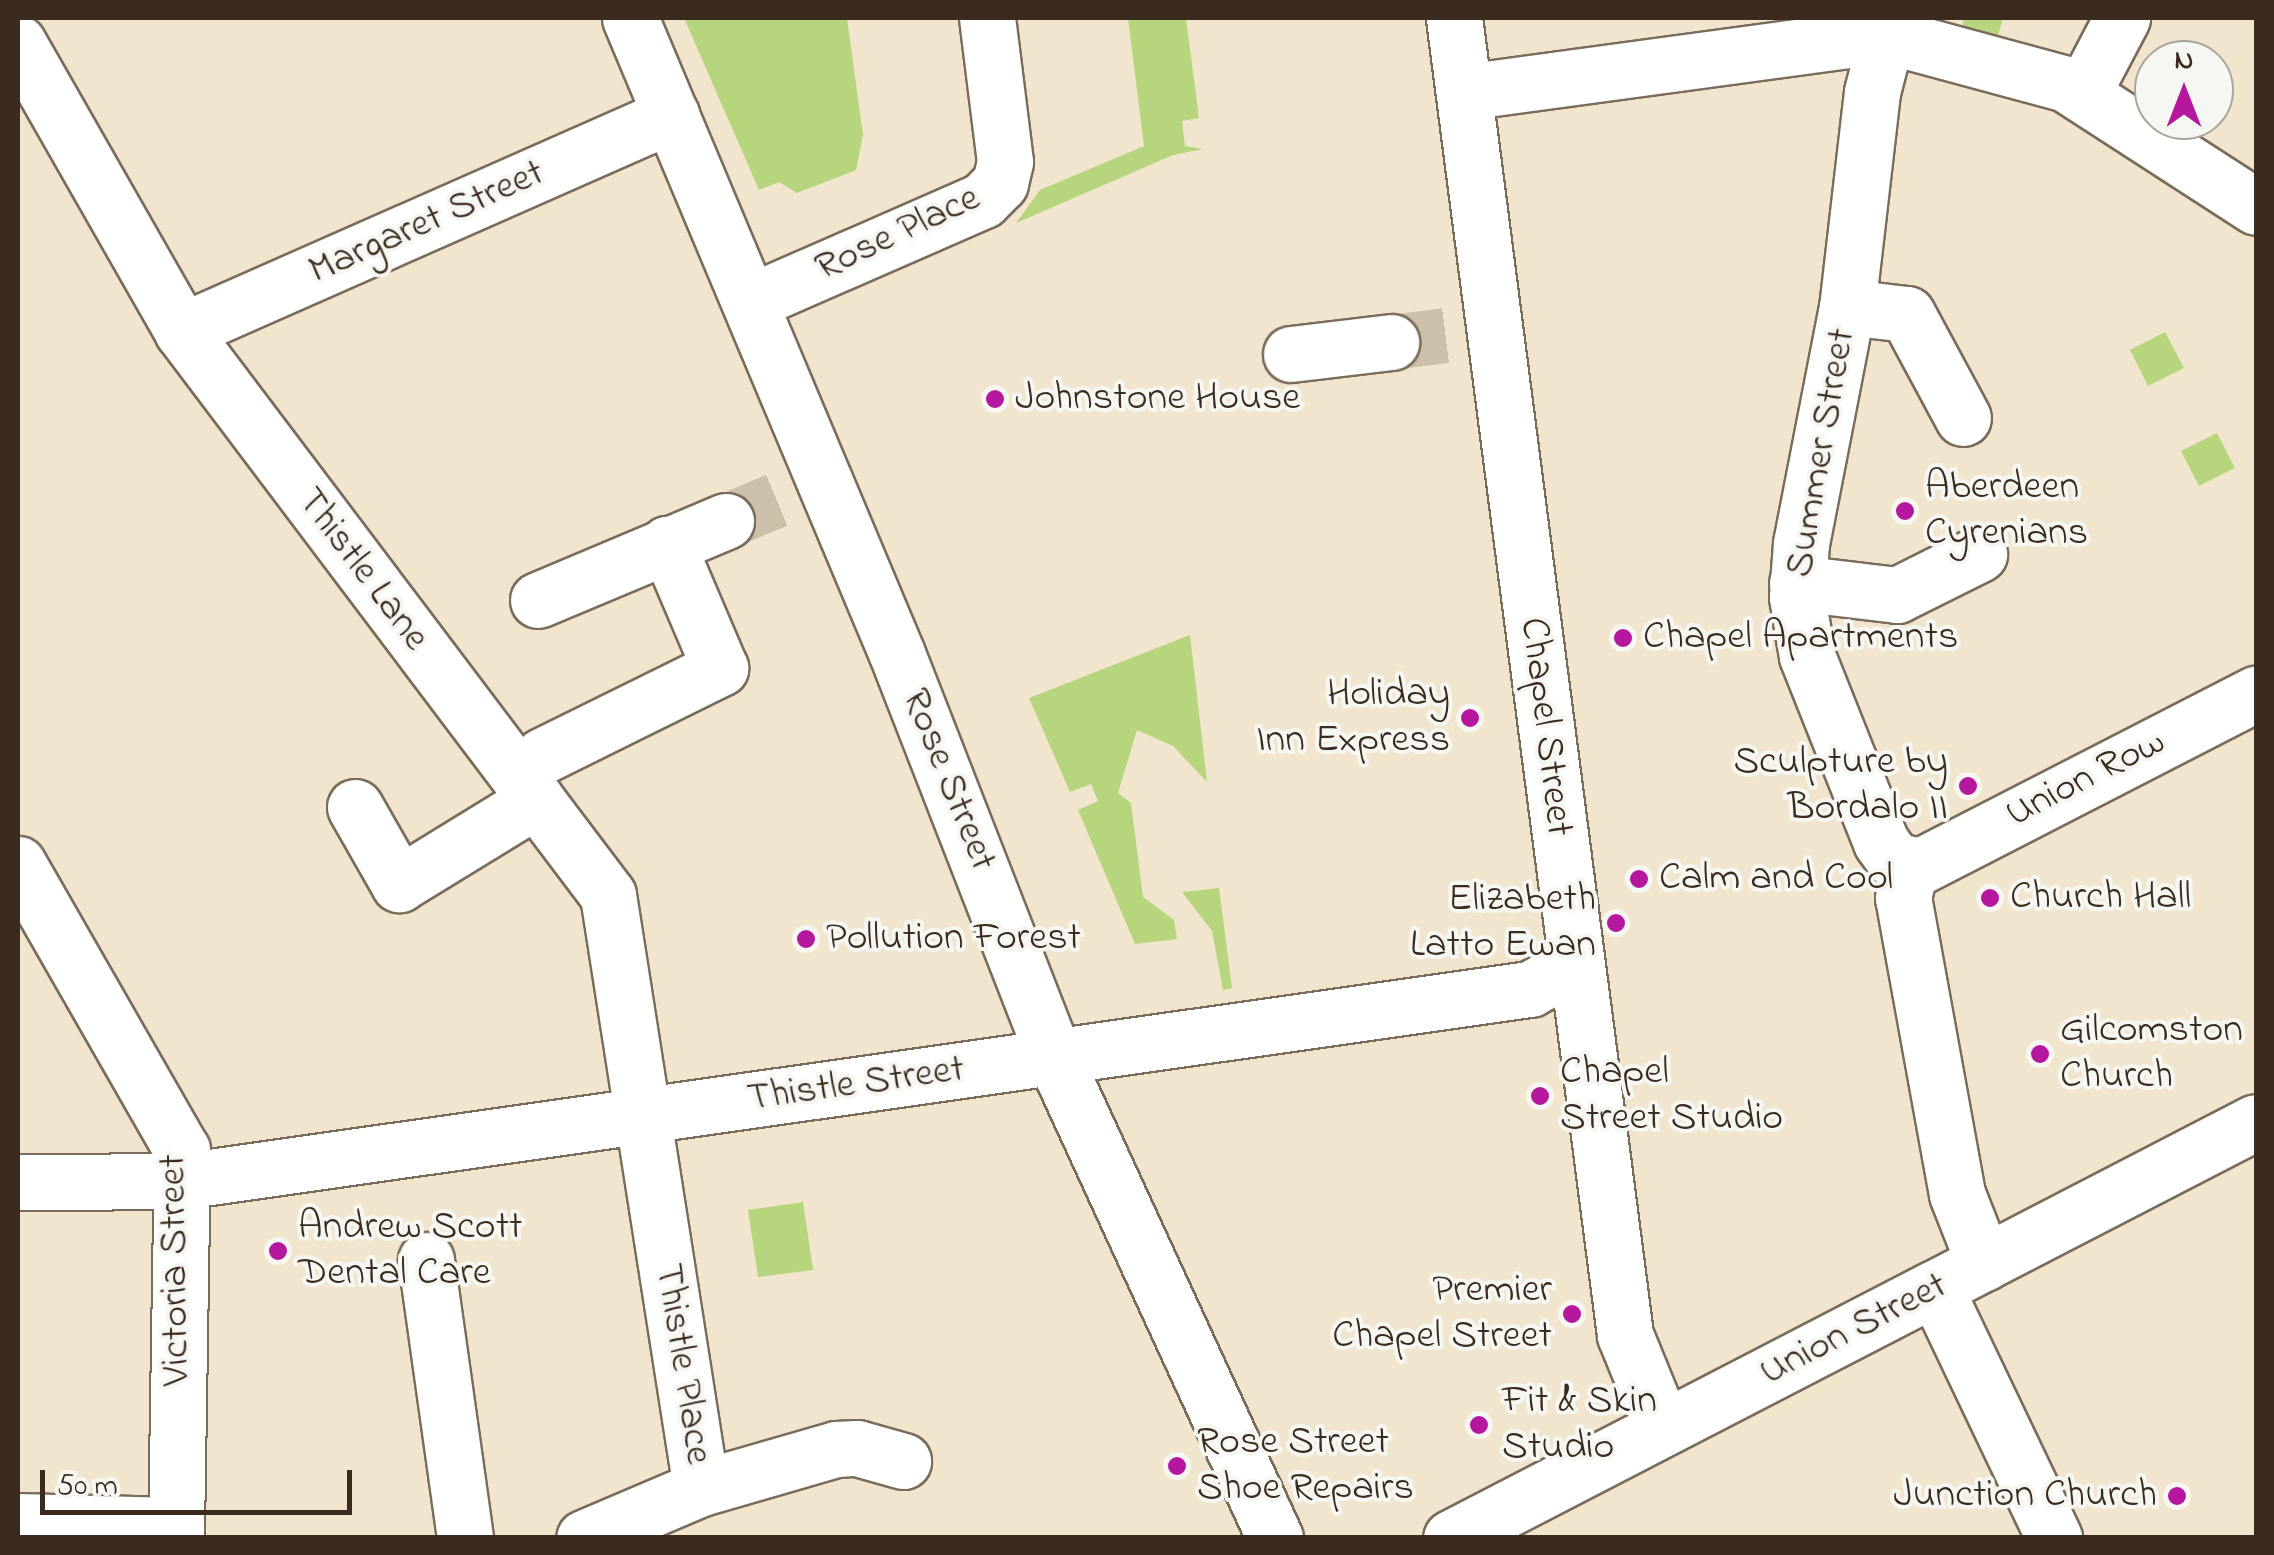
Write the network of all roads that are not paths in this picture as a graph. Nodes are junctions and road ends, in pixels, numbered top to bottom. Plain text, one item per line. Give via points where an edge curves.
1 (630, 18) edge
2 (988, 18) edge
3 (1454, 18) edge
4 (2122, 18) edge
5 (1888, 26) edge
6 (1706, 38) edge
7 (18, 44) edge
8 (1464, 92) junction
9 (2082, 94) junction
10 (671, 115) junction
11 (2256, 208) edge
12 (750, 302) junction
13 (1847, 307) junction
14 (182, 332) junction
15 (1391, 342) tunnel mouth
16 (1291, 354) dead end
17 (1964, 418) dead end
18 (726, 520) tunnel mouth
19 (667, 544) junction
20 (1979, 554) dead end
21 (1797, 583) junction
22 (538, 600) dead end
23 (2256, 694) edge
24 (539, 778) junction
25 (354, 808) dead end
26 (18, 864) edge
27 (1915, 865) junction
28 (1573, 948) junction
29 (1530, 989) junction
30 (1581, 1010) junction
31 (1054, 1057) junction
32 (645, 1114) junction
33 (2256, 1122) edge
34 (182, 1181) junction
35 (18, 1182) edge
36 (426, 1260) dead end
37 (1984, 1262) junction
38 (1935, 1288) junction
39 (1663, 1428) junction
40 (903, 1461) dead end
41 (701, 1488) junction
42 (18, 1521) edge
43 (176, 1531) edge
44 (464, 1538) edge
45 (584, 1538) edge
46 (1275, 1538) edge
47 (1451, 1538) edge
48 (2054, 1538) edge

1 - 10 street, Rose Street
2 - 12 street, Rose Place via 1005,162 1000,184 982,200
3 - 8 street, Chapel Street
4 - 9 street
5 - 6 street
5 - 9 street
5 - 13 street, Summer Street via 1872,92
6 - 8 street
7 - 14 street, Thistle Lane
8 - 28 street, Chapel Street via 1482,331
9 - 11 street
10 - 12 street, Rose Street
10 - 14 street, Margaret Street
12 - 31 street, Rose Street via 803,490 986,872
13 - 17 street via 1907,314
13 - 21 street, Summer Street
14 - 24 street, Thistle Lane
15 - 16 street
18 - 19 street
19 - 22 street
19 - 24 street via 720,668
20 - 21 street via 1898,594
21 - 27 street, Summer Street via 1808,656 1881,842 1894,860
23 - 27 street, Union Row
24 - 25 street via 399,884
24 - 32 street, Thistle Lane via 616,918
26 - 34 street, Victoria Street via 182,1150
27 - 37 street via 1903,898 1957,1194
28 - 29 street via 1557,974
28 - 30 street, Chapel Street
29 - 30 street
29 - 31 street, Thistle Street
30 - 39 street, Chapel Street via 1626,1342
31 - 32 street, Thistle Street
31 - 46 street, Rose Street
32 - 34 street, Thistle Street
32 - 41 street, Thistle Place
33 - 37 street, Union Street
34 - 35 street, Thistle Street
34 - 43 street, Victoria Street
36 - 44 street
37 - 38 street, Union Street
38 - 39 street, Union Street
38 - 48 street
39 - 47 street, Union Street
40 - 41 street via 836,1449
41 - 45 street, Thistle Place
42 - 43 street

